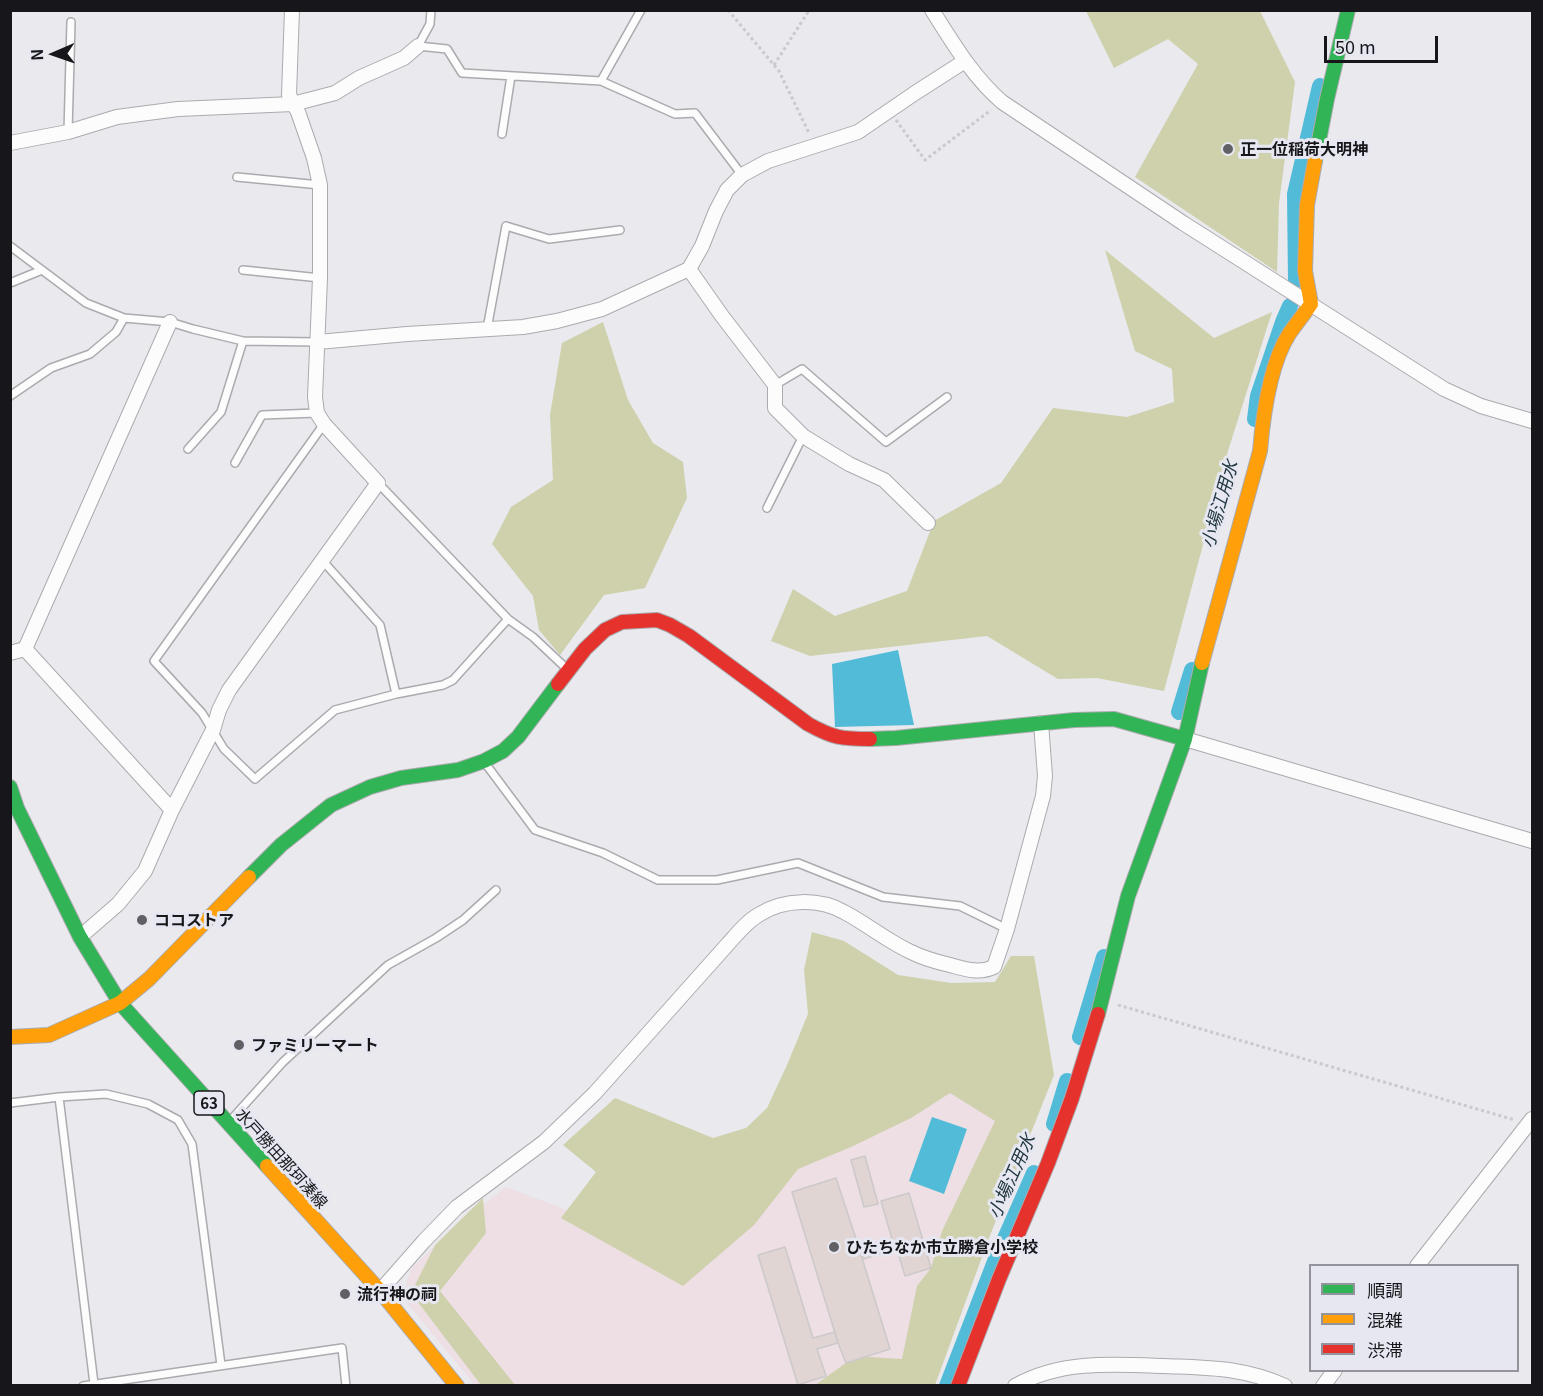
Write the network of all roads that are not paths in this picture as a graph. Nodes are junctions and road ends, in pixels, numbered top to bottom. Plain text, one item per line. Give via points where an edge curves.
1 (292, 10) edge
2 (431, 10) edge
3 (641, 10) edge
4 (932, 10) edge
5 (1348, 10) edge
6 (71, 22) dead end
7 (418, 46) junction
8 (965, 61) junction
9 (511, 76) junction
10 (600, 81) junction
11 (293, 104) junction
12 (68, 132) junction
13 (502, 134) dead end
14 (10, 143) edge
15 (742, 175) junction
16 (237, 177) dead end
17 (320, 184) junction
18 (620, 230) dead end
19 (10, 246) edge
20 (689, 269) junction
21 (42, 270) junction
22 (243, 270) dead end
23 (320, 278) junction
24 (10, 283) edge
25 (1311, 304) junction
26 (124, 318) junction
27 (170, 321) junction
28 (487, 329) junction
29 (243, 341) junction
30 (318, 342) junction
31 (775, 385) junction
32 (10, 396) edge
33 (947, 397) dead end
34 (321, 419) junction
35 (1533, 421) edge
36 (803, 436) junction
37 (188, 449) dead end
38 (235, 463) dead end
39 (378, 483) junction
40 (767, 508) dead end
41 (928, 523) dead end
42 (322, 560) junction
43 (508, 620) junction
44 (25, 650) junction
45 (10, 653) edge
46 (569, 671) junction
47 (396, 694) junction
48 (1041, 723) junction
49 (213, 730) junction
50 (1185, 739) junction
51 (484, 761) junction
52 (10, 787) edge
53 (172, 810) junction
54 (1533, 841) edge
55 (496, 890) dead end
56 (1007, 929) junction
57 (80, 937) junction
58 (120, 1003) junction
59 (10, 1037) edge
60 (59, 1097) junction
61 (10, 1103) edge
62 (1530, 1122) edge
63 (227, 1124) junction
64 (1419, 1264) edge
65 (380, 1291) junction
66 (221, 1365) junction
67 (1334, 1372) edge
68 (94, 1384) junction
69 (83, 1386) edge
70 (346, 1386) edge
71 (458, 1386) edge
72 (958, 1386) edge
73 (1015, 1386) edge
74 (1285, 1386) edge
75 (1323, 1386) edge

1 - 11 street via 289,95
2 - 7 lane via 430,24
3 - 10 lane
4 - 8 street
5 - 25 street via 1307,205 1305,271
6 - 12 lane
7 - 9 lane via 447,49 462,73
7 - 11 street via 404,58 335,93
8 - 15 street via 858,132 768,161
8 - 25 street via 1002,102 1183,224
9 - 10 lane
9 - 13 lane
10 - 15 lane via 675,114 695,113
11 - 12 street via 178,109 117,117
11 - 17 street
12 - 14 street
15 - 20 street via 727,190
16 - 17 lane
17 - 23 street
18 - 28 lane via 549,239 506,226
19 - 21 lane
20 - 28 street via 602,309 523,327
20 - 31 street
21 - 24 lane
21 - 26 lane via 86,303
22 - 23 lane
23 - 30 street
25 - 35 street via 1444,389 1481,406
25 - 50 street via 1288,336 1276,365 1263,415 1260,451 1206,644
26 - 27 lane
26 - 32 lane via 116,332 90,354 51,368
27 - 29 lane
27 - 44 street
28 - 30 street
29 - 30 lane
29 - 37 lane via 221,412
30 - 34 street via 315,397
31 - 33 lane via 802,369 886,442
31 - 36 street via 775,408
34 - 38 lane via 262,415
34 - 39 street
34 - 49 lane via 154,661
36 - 40 lane
36 - 41 street via 884,480
39 - 42 street
39 - 43 lane
42 - 47 lane via 380,625
42 - 49 street via 229,690
43 - 46 lane
43 - 47 lane via 453,680 443,686
44 - 45 street
44 - 53 street
46 - 48 street via 605,630 622,622 657,620 689,636 828,735 848,739 896,738
46 - 51 street via 518,737
47 - 49 lane via 334,710 255,779 224,749
48 - 50 street via 1114,719
48 - 56 street via 1043,796
49 - 53 street
50 - 54 street
50 - 72 street via 1128,896 1072,1098
51 - 56 lane via 536,830 603,853 658,880 717,880 798,863 883,897 960,906
51 - 58 street via 458,770 401,778 332,805 281,845 149,979
52 - 57 street, 水戸勝田那珂湊線 / 63
53 - 57 street via 145,871 118,904
55 - 63 lane via 463,920 388,965 283,1062
56 - 65 street via 994,967 984,972 910,952 842,910 820,903 780,905 761,913 727,945 595,1093 544,1142 457,1207
57 - 58 street, 水戸勝田那珂湊線 / 63
58 - 59 street via 49,1035
58 - 63 street, 水戸勝田那珂湊線 / 63
60 - 61 lane
60 - 66 lane via 106,1094 148,1104 178,1120 192,1144
60 - 68 lane
62 - 64 street
63 - 65 street, 水戸勝田那珂湊線 / 63
65 - 71 street, 水戸勝田那珂湊線 / 63
66 - 68 lane
66 - 70 lane via 342,1348
67 - 75 street
68 - 69 lane
73 - 74 street via 1047,1373 1108,1364 1225,1368 1266,1377

